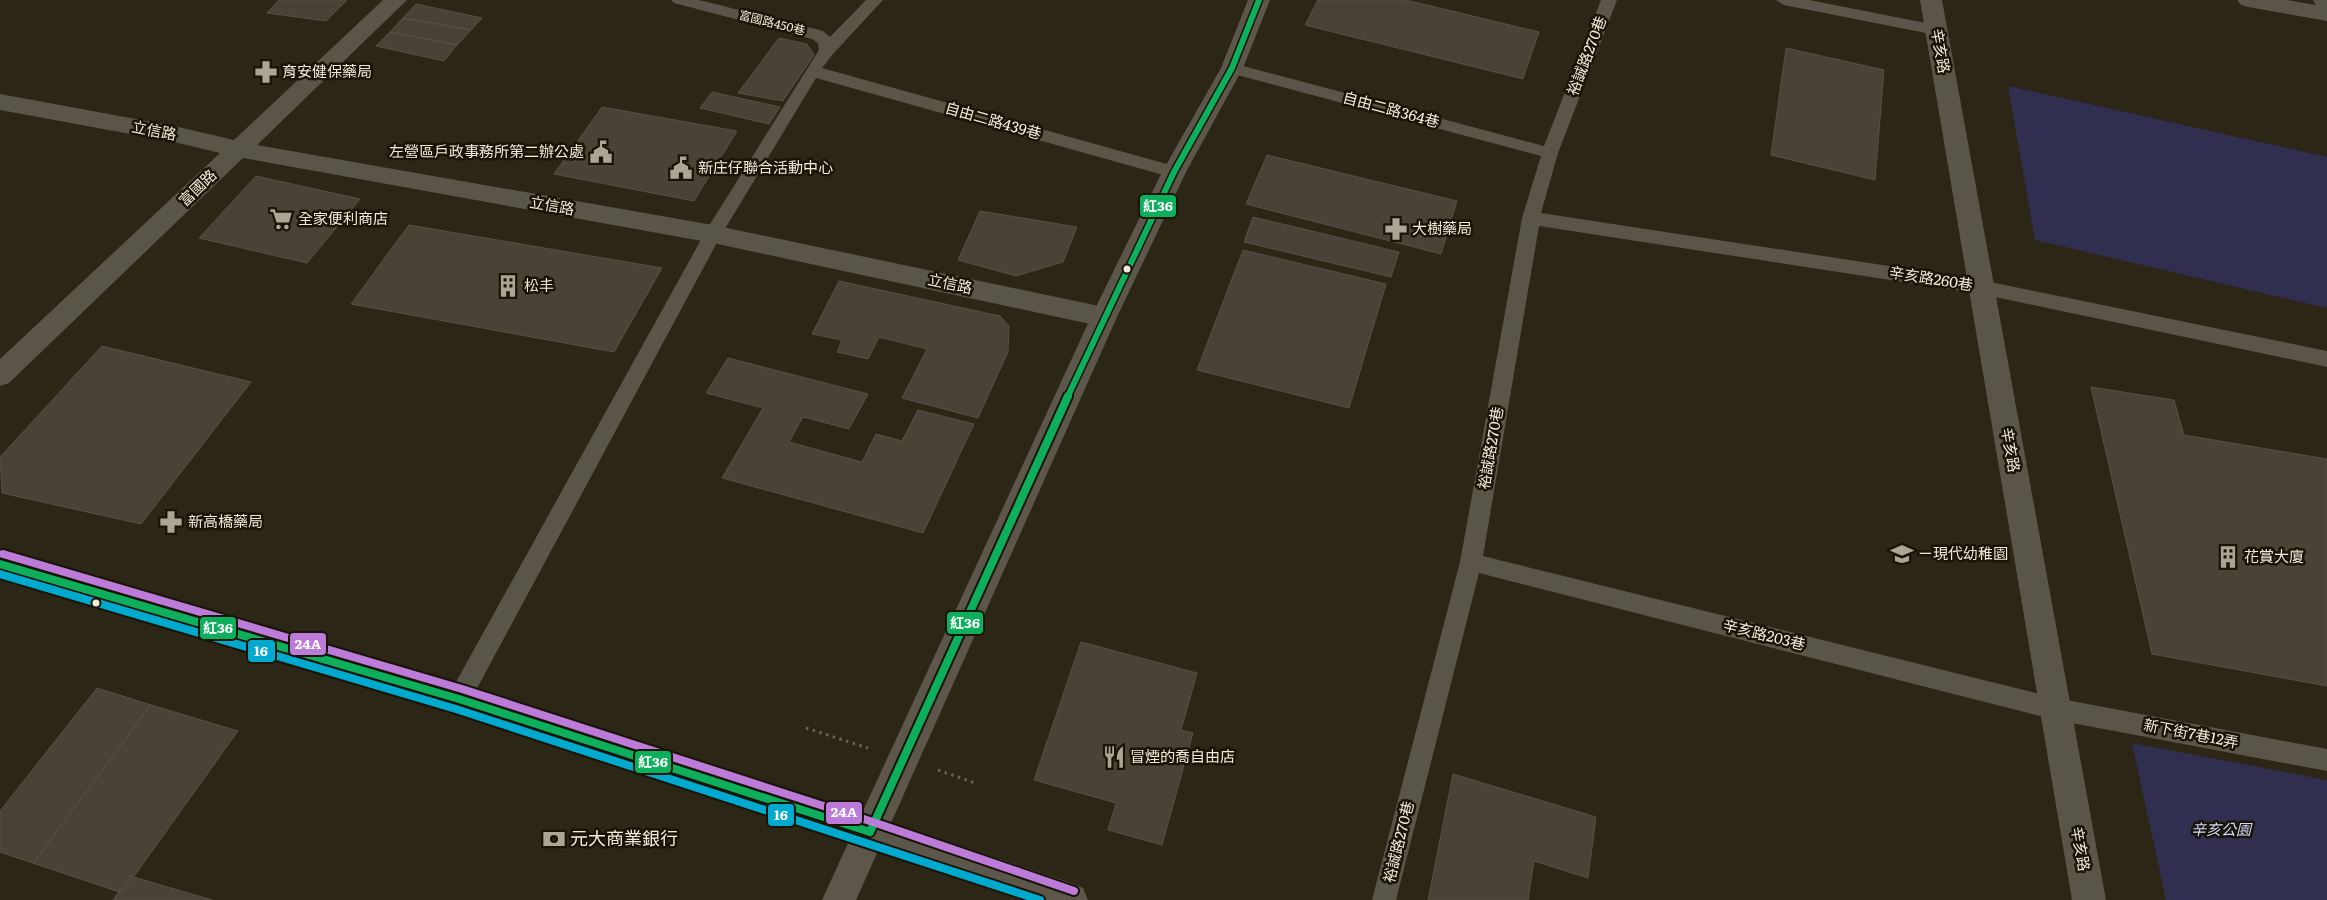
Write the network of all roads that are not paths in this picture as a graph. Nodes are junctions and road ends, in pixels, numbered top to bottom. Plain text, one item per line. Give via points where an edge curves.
1 (396, 0) edge
2 (679, 0) edge
3 (874, 0) edge
4 (1259, 0) edge
5 (1609, 0) edge
6 (1784, 0) edge
7 (1931, 0) edge
8 (2248, 0) edge
9 (2321, 0) edge
10 (2327, 12) edge
11 (1936, 30) junction
12 (827, 50) junction
13 (1232, 68) junction
14 (812, 71) junction
15 (0, 102) edge
16 (236, 149) junction
17 (1550, 153) junction
18 (1174, 172) junction
19 (1531, 218) junction
20 (713, 234) junction
21 (1981, 287) junction
22 (1104, 317) junction
23 (2327, 359) edge
24 (0, 376) edge
25 (1471, 562) junction
26 (0, 564) edge
27 (459, 699) junction
28 (2056, 709) junction
29 (2327, 760) edge
30 (870, 832) junction
31 (839, 900) edge
32 (1071, 900) edge
33 (1384, 900) edge
34 (2089, 900) edge

1 - 16 street, 富國路
2 - 12 lane, 富國路450巷 via 818,35 825,41
3 - 12 lane
4 - 13 street
5 - 17 lane, 裕誠路270巷
6 - 11 lane
7 - 11 street, 辛亥路
8 - 10 street
9 - 10 lane
11 - 21 street, 辛亥路
12 - 14 lane
13 - 17 lane, 自由二路364巷
13 - 18 street
14 - 18 lane, 自由二路439巷
14 - 20 lane
15 - 16 street, 立信路 via 174,134
16 - 20 street, 立信路
16 - 24 street, 富國路
17 - 19 lane, 裕誠路270巷
18 - 22 street
19 - 21 lane, 辛亥路260巷
19 - 25 lane, 裕誠路270巷
20 - 22 street, 立信路
20 - 27 lane
21 - 23 lane, 辛亥路260巷
21 - 28 street, 辛亥路
22 - 30 street
25 - 28 lane, 辛亥路203巷
25 - 33 lane, 裕誠路270巷
26 - 27 street
27 - 30 street
28 - 29 lane, 新下街7巷12弄
28 - 34 street, 辛亥路
30 - 31 street
30 - 32 street

